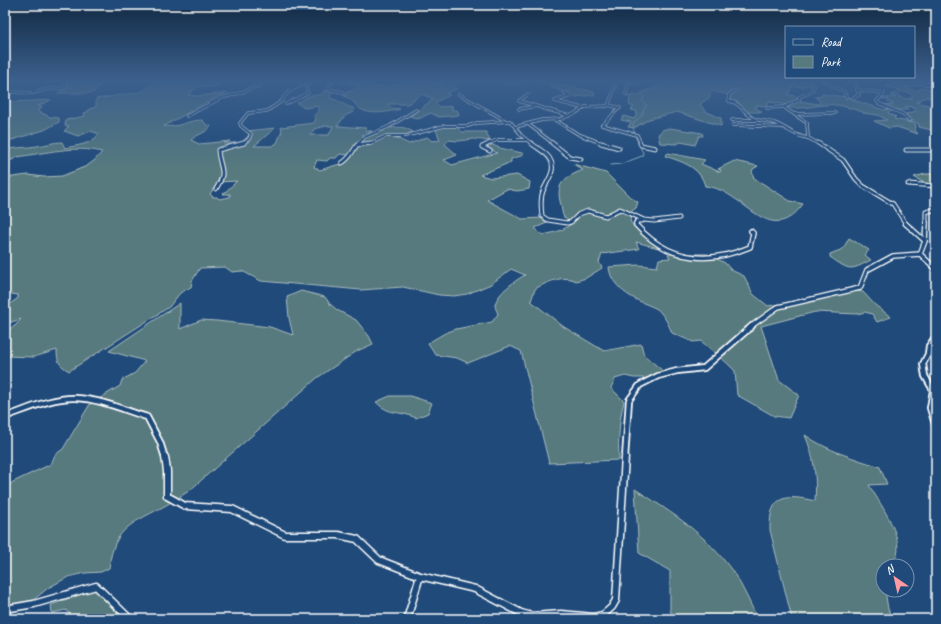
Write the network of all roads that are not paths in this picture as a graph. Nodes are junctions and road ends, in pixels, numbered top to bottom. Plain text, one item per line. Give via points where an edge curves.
1 (200, 109) edge
2 (270, 109) edge
3 (486, 109) edge
4 (548, 109) edge
5 (580, 109) edge
6 (618, 109) edge
7 (743, 109) edge
8 (786, 109) edge
9 (892, 109) edge
10 (416, 110) dead end
11 (793, 114) junction
12 (835, 114) dead end
13 (187, 116) dead end
14 (570, 116) junction
15 (555, 120) junction
16 (732, 120) dead end
17 (758, 120) junction
18 (507, 121) junction
19 (910, 121) dead end
20 (528, 124) junction
21 (733, 125) dead end
22 (515, 127) junction
23 (783, 127) junction
24 (808, 138) junction
25 (528, 140) junction
26 (357, 145) junction
27 (619, 148) dead end
28 (655, 148) dead end
29 (906, 150) dead end
30 (936, 150) edge
31 (490, 151) dead end
32 (581, 159) dead end
33 (342, 163) dead end
34 (908, 184) dead end
35 (936, 186) edge
36 (216, 189) dead end
37 (936, 209) edge
38 (679, 218) dead end
39 (647, 221) junction
40 (751, 231) dead end
41 (925, 241) junction
42 (920, 254) junction
43 (936, 269) edge
44 (936, 336) edge
45 (5, 417) edge
46 (936, 427) edge
47 (420, 576) junction
48 (5, 608) edge
49 (545, 618) edge
50 (130, 619) edge
51 (407, 619) edge

1 - 13 street
2 - 36 street via 248,113 240,123 251,134 245,142 218,150 223,170 222,180
3 - 18 street
4 - 14 street
5 - 14 street
6 - 28 street via 602,126 637,136 640,145
7 - 17 street
8 - 11 street
9 - 19 street
10 - 26 street via 369,134
11 - 12 street
11 - 24 street via 807,123
14 - 15 street
15 - 20 street
15 - 27 street via 590,140
16 - 17 street
17 - 23 street via 773,122
18 - 22 street
18 - 26 street via 444,126 406,136 386,136 369,144
20 - 22 street
20 - 32 street via 570,157
21 - 23 street
22 - 25 street
23 - 24 street
24 - 41 street via 843,160 863,186 893,204 907,226
25 - 31 street via 495,140 482,147
25 - 39 street via 549,157 552,163 551,178 545,184 541,208 544,219 564,225 585,212 604,216 621,209
26 - 33 street via 352,156
29 - 30 street
34 - 35 street
37 - 41 street via 926,212
38 - 39 street
39 - 40 street via 636,223 648,237 676,254 692,256 724,255 741,251 750,247 753,233
41 - 42 street
42 - 43 street
42 - 49 street via 893,256 867,270 860,288 778,307 756,322 704,368 677,371 640,385 629,400 616,600 603,615 594,617 561,614
44 - 46 street via 929,346 923,364 925,376 933,390 930,408
45 - 47 street via 50,402 76,398 147,418 160,441 167,468 167,496 170,499 185,506 232,509 285,535 338,535 357,540 379,560
47 - 49 street via 475,589 522,613
47 - 51 street
48 - 50 street via 34,604 96,586

